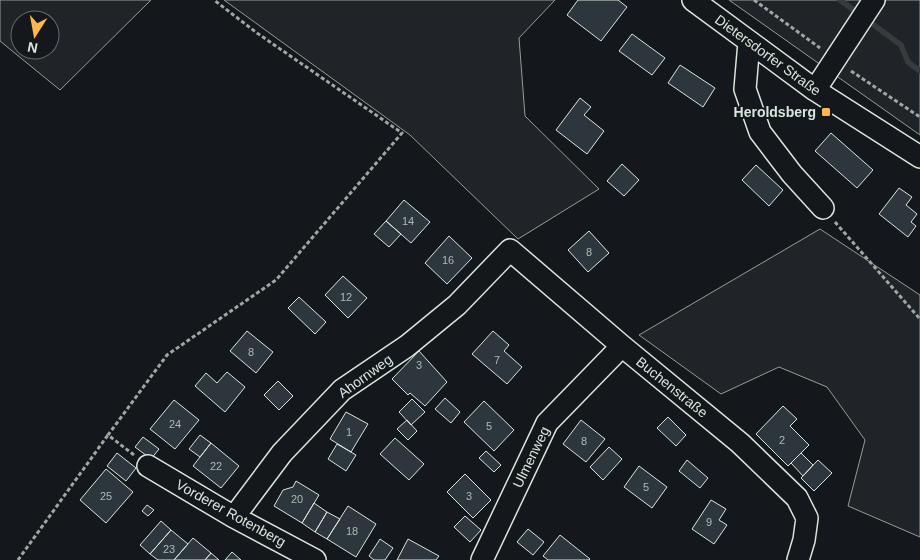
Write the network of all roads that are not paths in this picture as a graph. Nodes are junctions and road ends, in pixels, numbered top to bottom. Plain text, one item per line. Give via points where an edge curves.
1 (693, 0) edge
2 (873, 3) edge
3 (749, 42) junction
4 (815, 90) junction
5 (920, 157) edge
6 (823, 208) road end
7 (510, 250) joint
8 (622, 346) junction
9 (148, 466) road end
10 (234, 517) junction
11 (315, 560) edge
12 (482, 560) edge
13 (798, 560) edge

1 - 3 street, Dietersdorfer Straße
2 - 4 street
3 - 4 street, Dietersdorfer Straße
3 - 6 street via 745,89 760,132
4 - 5 street, Dietersdorfer Straße
7 - 8 street, Buchenstraße
7 - 10 street, Ahornweg via 457,305 406,346 342,390 282,453
8 - 12 street, Ulmenweg via 547,422
8 - 13 street, Buchenstraße via 740,443 797,498 806,518
9 - 10 street, Vorderer Rotenberg
10 - 11 street, Vorderer Rotenberg

